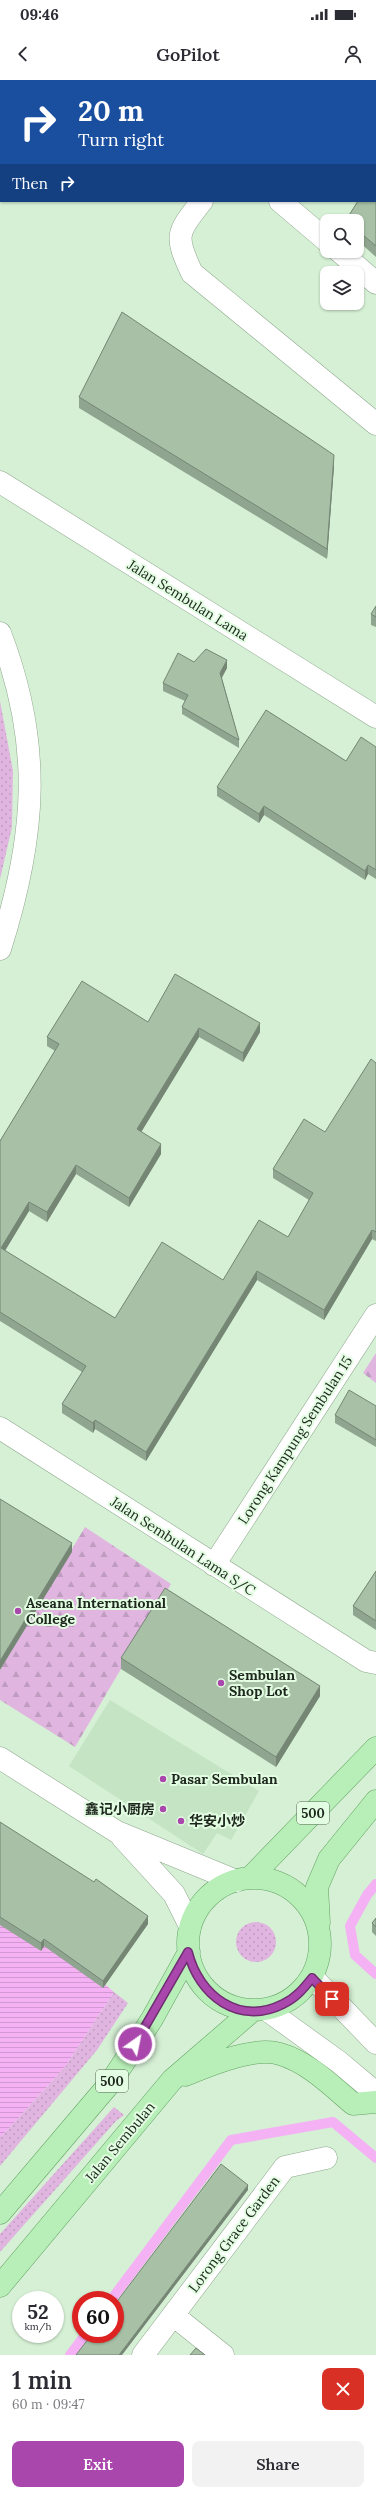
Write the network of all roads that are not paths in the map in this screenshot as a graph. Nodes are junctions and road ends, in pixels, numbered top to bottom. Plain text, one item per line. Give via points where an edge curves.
1 (201, 202) edge
2 (281, 202) edge
3 (320, 235) edge
4 (347, 258) edge
5 (376, 283) edge
6 (376, 424) edge
7 (0, 482) edge
8 (0, 633) edge
9 (376, 717) edge
10 (0, 949) edge
11 (376, 1315) edge
12 (0, 1428) edge
13 (214, 1565) junction
14 (373, 1666) edge
15 (376, 1748) edge
16 (0, 1758) edge
17 (376, 1801) edge
18 (116, 1832) junction
19 (243, 1879) junction
20 (190, 1926) junction
21 (319, 1934) junction
22 (188, 1952) junction
23 (312, 1978) junction
24 (260, 2010) junction
25 (376, 2043) edge
26 (172, 2080) junction
27 (376, 2093) edge
28 (376, 2102) edge
29 (326, 2158) dead end
30 (0, 2213) edge
31 (0, 2286) edge
32 (173, 2316) junction
33 (143, 2355) edge
34 (223, 2355) edge

1 - 6 street via 182,226 180,247 192,273
2 - 3 street
4 - 5 street
7 - 9 street, Jalan Sembulan Lama
8 - 10 street via 12,665 24,714 30,766 28,828 14,905
11 - 13 street, Lorong Kampung Sembulan 15
12 - 13 street, Jalan Sembulan Lama S/C
13 - 14 street, Jalan Sembulan Lama S/C
15 - 19 main road, 500
16 - 18 street
17 - 21 main road via 329,1859 317,1887
18 - 19 street
18 - 20 street via 174,1894
19 - 20 main road, 500 via 212,1893 202,1903
19 - 21 main road via 276,1882 298,1895 315,1918
20 - 22 main road, 500
21 - 23 main road
22 - 24 main road, 500 via 192,1968 211,1994 223,2003 238,2009
22 - 30 main road, 500 via 152,2019 111,2082
23 - 24 main road via 298,1994 283,2004
23 - 25 street
24 - 26 main road, Jalan Sembulan
24 - 27 street via 339,2062
26 - 28 main road via 227,2059 253,2054 280,2053 321,2076 353,2104
26 - 31 main road, Jalan Sembulan
29 - 32 street, Lorong Grace Garden via 285,2167
32 - 33 street, Lorong Grace Garden
32 - 34 street

